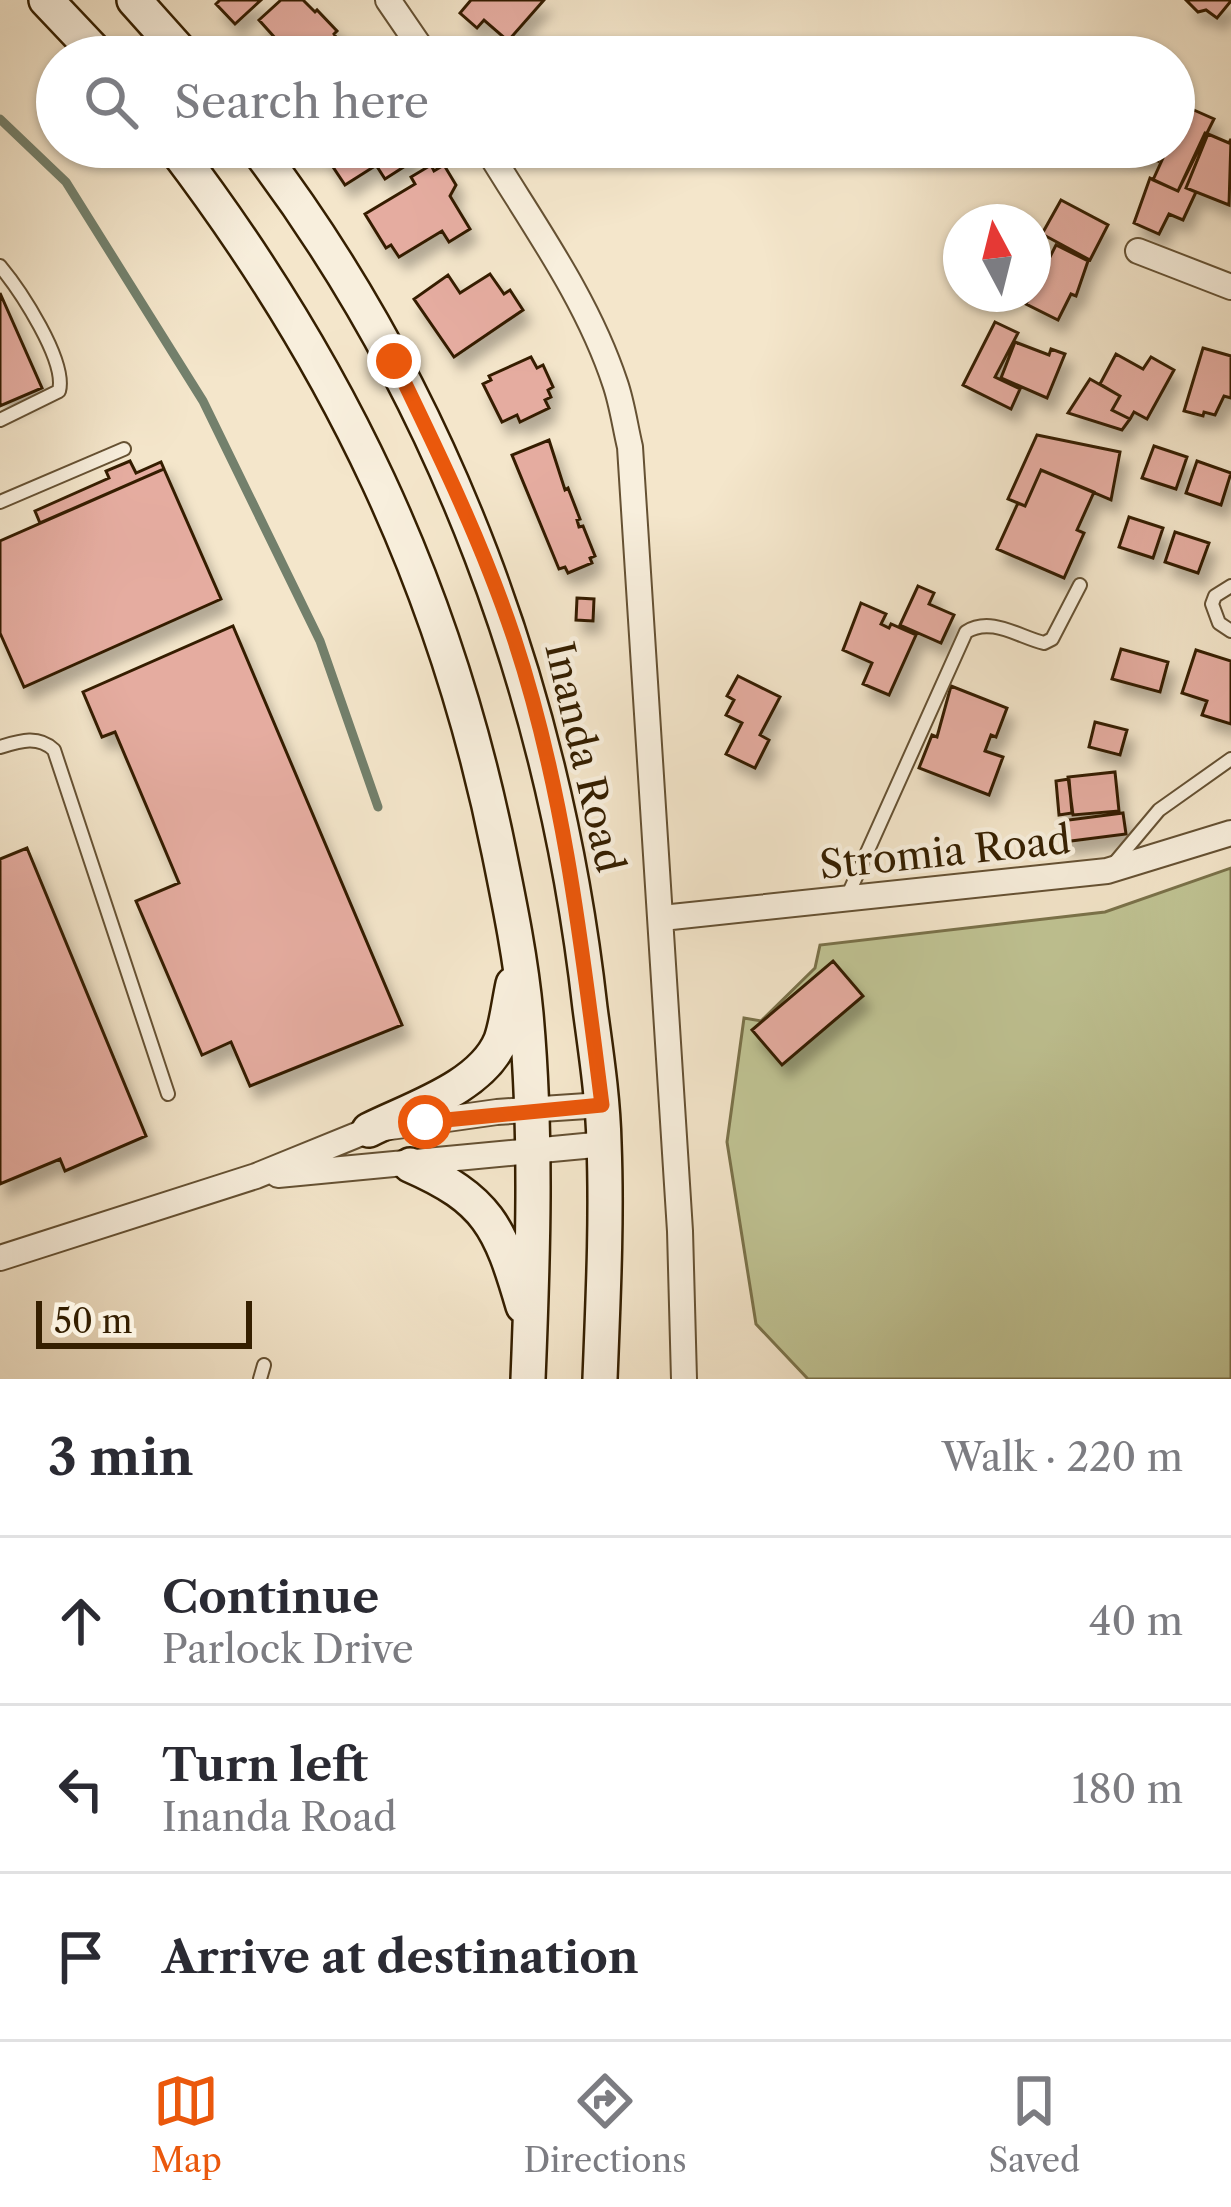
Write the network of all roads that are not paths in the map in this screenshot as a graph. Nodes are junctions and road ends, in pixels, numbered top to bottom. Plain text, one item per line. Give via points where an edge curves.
1 (46, 0) edge
2 (134, 0) edge
3 (388, 0) edge
4 (80, 36) edge
5 (166, 36) edge
6 (413, 36) edge
7 (189, 168) edge
8 (272, 168) edge
9 (499, 168) edge
10 (1138, 250) dead end
11 (0, 266) edge
12 (1231, 287) edge
13 (0, 420) edge
14 (124, 449) dead end
15 (0, 502) edge
16 (1080, 585) dead end
17 (1231, 586) edge
18 (1231, 632) edge
19 (0, 746) edge
20 (1231, 759) edge
21 (1231, 833) edge
22 (1107, 872) junction
23 (847, 898) junction
24 (662, 918) junction
25 (518, 959) junction
26 (169, 1094) dead end
27 (602, 1105) junction
28 (533, 1109) junction
29 (369, 1130) junction
30 (604, 1144) junction
31 (534, 1150) junction
32 (410, 1165) junction
33 (256, 1176) junction
34 (0, 1258) edge
35 (530, 1330) junction
36 (529, 1379) edge
37 (600, 1379) edge
38 (684, 1379) edge

1 - 4 main road
2 - 5 main road
3 - 6 street
7 - 25 main road via 300,328 398,518 468,712
8 - 27 main road, Inanda Road via 394,361 514,638 557,804
9 - 24 street via 574,292 616,386 633,484
10 - 12 street
11 - 13 lane via 62,376 59,391
14 - 15 lane
16 - 23 lane via 1052,640 982,625 960,640
17 - 18 lane via 1212,604
19 - 26 lane via 44,741 54,750
20 - 22 lane via 1159,810
21 - 22 street, Stromia Road
22 - 23 street, Stromia Road
23 - 24 street, Stromia Road
24 - 38 street
25 - 28 main road
25 - 29 main road via 489,1061
27 - 28 street
27 - 30 main road, Inanda Road
28 - 29 street
28 - 31 main road
29 - 33 street
30 - 31 street
30 - 37 main road, Inanda Road
31 - 32 street
31 - 35 main road
32 - 33 street
32 - 35 main road via 451,1183 495,1228
33 - 34 street
35 - 36 main road

